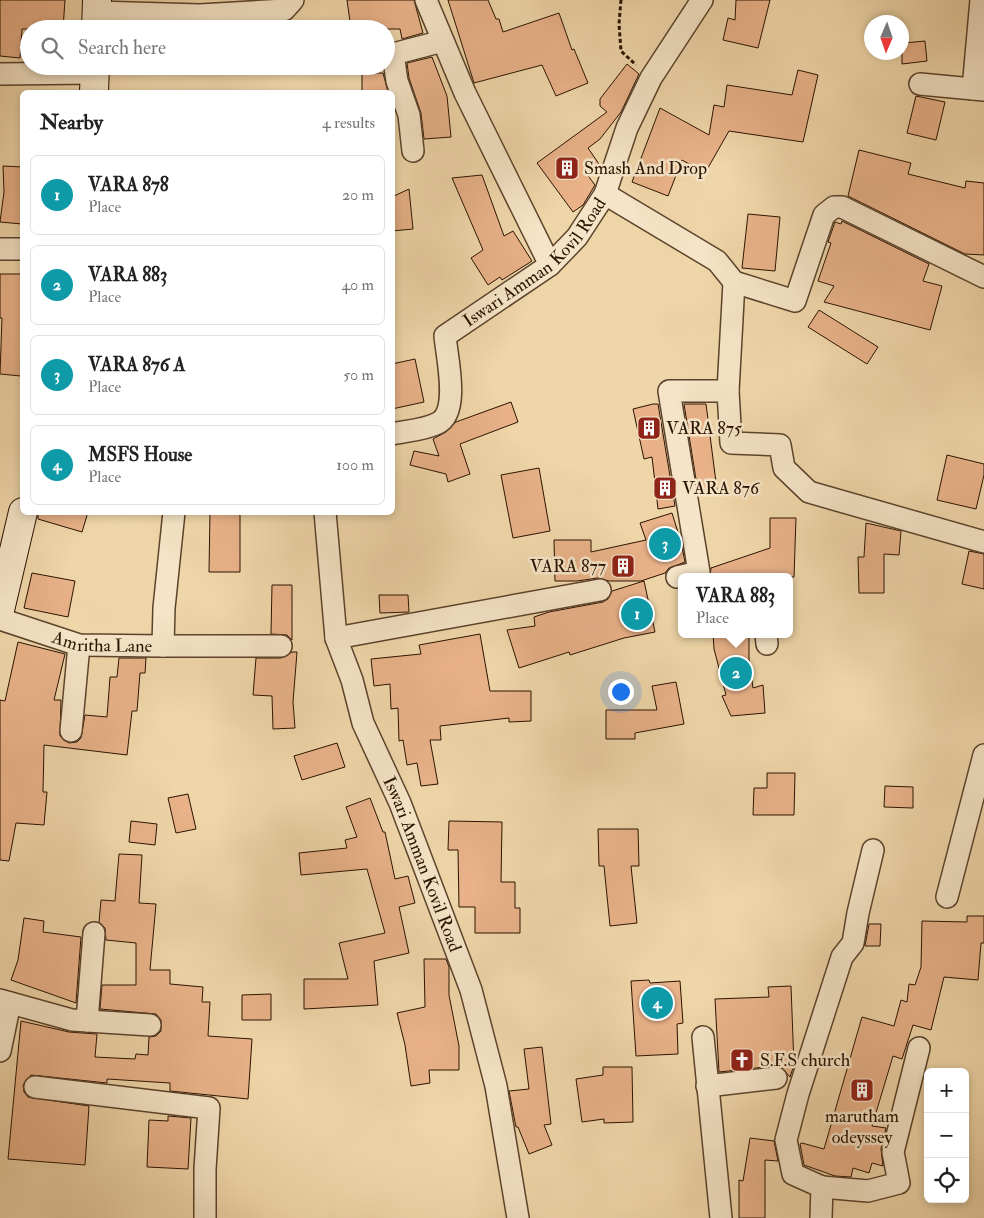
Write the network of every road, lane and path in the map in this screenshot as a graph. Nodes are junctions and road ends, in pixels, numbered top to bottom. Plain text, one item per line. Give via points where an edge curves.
1 (293, 0) edge
2 (426, 0) edge
3 (621, 0) edge
4 (702, 0) edge
5 (981, 0) edge
6 (97, 14) edge
7 (443, 40) junction
8 (395, 53) edge
9 (395, 68) edge
10 (0, 74) edge
11 (20, 75) edge
12 (31, 75) edge
13 (94, 77) edge
14 (651, 78) junction
15 (920, 84) dead end
16 (978, 90) edge
17 (413, 151) dead end
18 (605, 194) junction
19 (0, 249) edge
20 (20, 249) edge
21 (550, 265) junction
22 (984, 278) edge
23 (734, 282) junction
24 (728, 391) junction
25 (395, 433) edge
26 (22, 515) edge
27 (174, 515) edge
28 (325, 515) edge
29 (984, 542) edge
30 (700, 573) edge
31 (600, 590) dead end
32 (0, 610) edge
33 (0, 619) edge
34 (336, 638) junction
35 (79, 645) junction
36 (163, 646) junction
37 (281, 646) dead end
38 (71, 731) dead end
39 (984, 756) edge
40 (874, 850) dead end
41 (947, 897) dead end
42 (94, 933) dead end
43 (5, 1001) edge
44 (87, 1021) junction
45 (150, 1025) dead end
46 (703, 1037) dead end
47 (919, 1048) dead end
48 (0, 1051) edge
49 (776, 1078) dead end
50 (707, 1086) junction
51 (36, 1087) dead end
52 (822, 1186) junction
53 (205, 1218) edge
54 (518, 1218) edge
55 (721, 1218) edge
56 (821, 1218) edge

1 - 6 street via 284,10
2 - 7 street
3 - 14 path via 621,51
4 - 14 street, Iswari Amman Kovil Road
5 - 16 street
7 - 8 street
7 - 21 street via 464,94
9 - 17 street via 409,115
10 - 11 street
12 - 13 street
14 - 18 street, Iswari Amman Kovil Road via 627,128
15 - 16 street
18 - 21 street, Iswari Amman Kovil Road via 577,236
18 - 23 street via 717,261
19 - 20 street
21 - 25 street, Iswari Amman Kovil Road via 445,336 451,394 448,412 436,424
22 - 23 street via 842,207 834,207 824,215 795,301
23 - 24 street
24 - 29 street via 731,443 780,445 784,468 809,492
24 - 30 street via 669,391
26 - 32 street
27 - 36 street, Amritha Lane
28 - 34 street, Iswari Amman Kovil Road
31 - 34 street
33 - 35 street, Amritha Lane
34 - 54 street, Iswari Amman Kovil Road via 352,680 363,723 400,803 471,990 496,1086
35 - 36 street, Amritha Lane
35 - 38 street
36 - 37 street
39 - 41 street
40 - 52 street via 854,943 842,957 786,1140 793,1174
42 - 44 street
43 - 44 street via 72,1020
43 - 48 street
44 - 45 street
46 - 50 street
47 - 52 street via 893,1152 899,1184 868,1191
49 - 50 street
50 - 55 street
51 - 53 street via 209,1108
52 - 56 street

